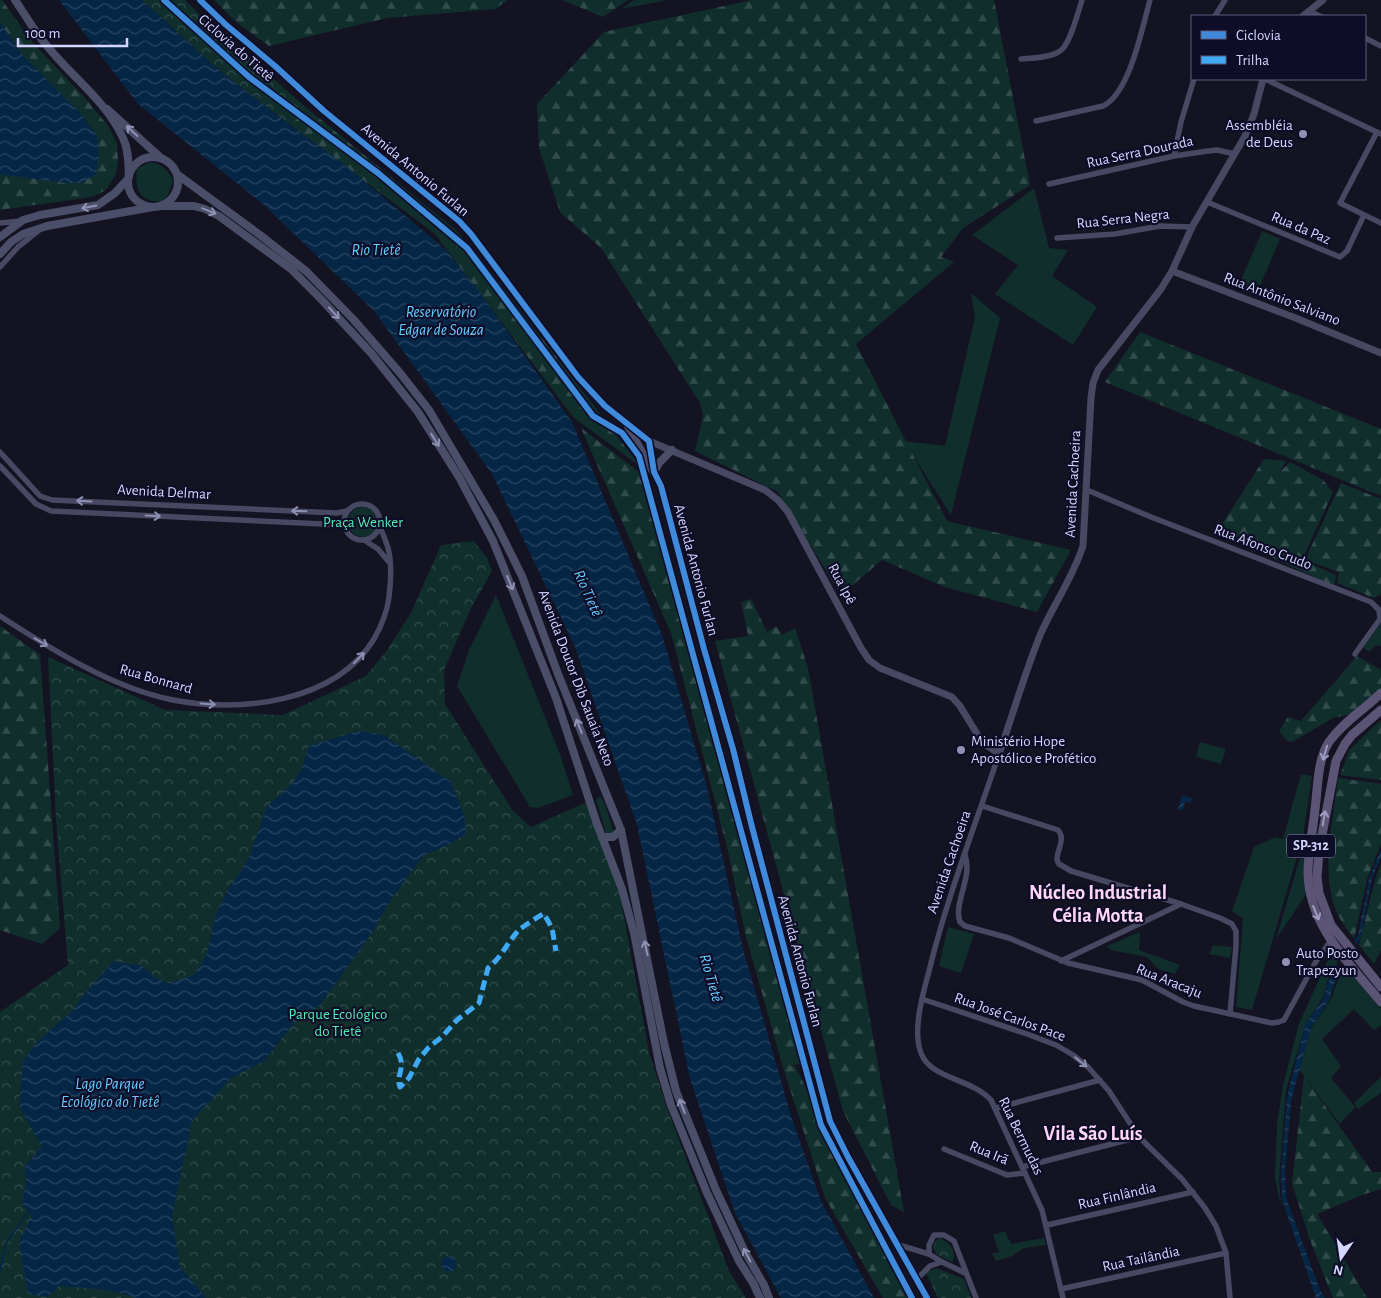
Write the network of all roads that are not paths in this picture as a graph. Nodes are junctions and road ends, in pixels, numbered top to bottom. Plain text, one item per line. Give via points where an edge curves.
1 (15, 0) edge
2 (200, 0) edge
3 (1082, 0) edge
4 (1150, 0) edge
5 (1225, 0) edge
6 (1323, 0) edge
7 (1308, 11) junction
8 (1216, 15) edge
9 (1303, 15) edge
10 (1318, 15) edge
11 (1366, 38) edge
12 (1381, 46) edge
13 (1021, 59) dead end
14 (1194, 80) edge
15 (1264, 80) edge
16 (1266, 80) edge
17 (103, 106) junction
18 (1036, 121) dead end
19 (1379, 133) edge
20 (1235, 154) junction
21 (1174, 156) junction
22 (161, 158) junction
23 (178, 175) junction
24 (128, 178) junction
25 (1049, 184) dead end
26 (1206, 202) junction
27 (157, 206) junction
28 (1364, 214) junction
29 (23, 220) junction
30 (0, 223) edge
31 (1381, 223) edge
32 (47, 226) junction
33 (1192, 227) junction
34 (0, 237) edge
35 (1057, 238) dead end
36 (0, 254) edge
37 (0, 267) edge
38 (1172, 271) junction
39 (1381, 353) edge
40 (626, 424) junction
41 (649, 441) junction
42 (672, 450) junction
43 (0, 452) edge
44 (0, 466) edge
45 (654, 472) junction
46 (661, 486) junction
47 (1087, 490) junction
48 (347, 511) junction
49 (344, 524) junction
50 (380, 526) junction
51 (364, 540) junction
52 (390, 563) junction
53 (1371, 602) junction
54 (1381, 604) edge
55 (0, 616) edge
56 (1355, 654) dead end
57 (1381, 693) edge
58 (1381, 710) edge
59 (1337, 731) junction
60 (1345, 744) junction
61 (999, 754) junction
62 (606, 791) junction
63 (588, 794) junction
64 (982, 806) junction
65 (621, 830) junction
66 (602, 837) junction
67 (965, 855) junction
68 (1181, 904) junction
69 (1331, 940) junction
70 (1060, 961) junction
71 (1381, 987) edge
72 (922, 999) junction
73 (1381, 1002) edge
74 (1230, 1014) junction
75 (1100, 1080) junction
76 (996, 1108) junction
77 (1139, 1137) junction
78 (944, 1148) dead end
79 (1024, 1170) junction
80 (1193, 1192) junction
81 (1047, 1226) junction
82 (898, 1245) junction
83 (1226, 1253) junction
84 (929, 1254) junction
85 (942, 1262) junction
86 (965, 1273) junction
87 (917, 1279) junction
88 (1061, 1289) junction
89 (760, 1298) edge
90 (769, 1298) edge
91 (927, 1298) edge
92 (976, 1298) edge
93 (1063, 1298) edge
94 (1230, 1298) edge

1 - 17 main road via 47,47
2 - 40 main road, Avenida Antonio Furlan via 324,111 459,221 578,377
3 - 13 street via 1061,51
4 - 18 street via 1124,84 1112,102
5 - 8 street
6 - 7 street
7 - 9 street
7 - 10 street
11 - 12 street
14 - 21 street
15 - 20 street, Avenida Cachoeira via 1254,114
16 - 19 street
22 -> 17 main road
17 - 24 main road via 124,138
19 - 28 street via 1340,204
20 - 21 street, Rua Serra Dourada via 1217,150
20 - 26 street, Avenida Cachoeira
21 - 25 street, Rua Serra Dourada
22 - 23 main road via 174,167
22 - 24 main road via 153,156 137,162
23 - 27 main road via 174,197
62 -> 23 main road, Avenida Doutor Dib Sauaia Neto via 522,576 486,505 429,410 353,319 306,270
24 - 27 main road via 134,199 143,205
24 -> 29 main road via 98,205
26 - 28 street, Rua da Paz via 1340,257 1347,252
26 - 33 street, Avenida Cachoeira
27 - 32 main road, Avenida Doutor Dib Sauaia Neto
27 -> 63 main road, Avenida Doutor Dib Sauaia Neto via 205,209 291,269 371,353 418,412 459,477 493,541 556,698
28 - 31 street
29 - 30 street
29 - 34 main road
32 - 36 main road, Avenida Doutor Dib Sauaia Neto via 23,234
32 - 37 street via 18,246
33 - 35 street, Rua Serra Negra via 1160,226 1115,234
33 - 38 street, Avenida Cachoeira
38 - 39 street, Rua Antônio Salviano
38 - 47 street, Avenida Cachoeira via 1162,289 1098,370 1091,398
40 - 41 main road, Avenida Antonio Furlan
40 - 46 main road
41 - 42 street, Rua Ipê
41 - 45 main road, Avenida Antonio Furlan
42 - 45 main road
42 - 61 street, Rua Ipê via 765,490 778,500 788,512 869,660 888,672 952,697 982,742
48 -> 43 street, Avenida Delmar via 52,500 40,496
44 -> 49 street, Avenida Delmar via 36,504 51,511
45 - 46 main road, Avenida Antonio Furlan
46 - 82 main road, Avenida Antonio Furlan via 830,1121
47 - 53 street, Rua Afonso Crudo
47 - 61 street, Avenida Cachoeira via 1080,556 1042,631
48 - 49 street
48 - 50 street via 355,505 372,506 380,515
49 - 51 street via 349,534
50 - 51 street via 374,536
50 - 52 street, Rua Bonnard
51 - 52 street via 383,553
55 -> 52 street, Rua Bonnard via 105,677 134,688 171,700 206,705 259,704 292,696 339,676 369,647 382,626 388,606
53 - 54 street, Rua Afonso Crudo
53 - 56 street via 1379,610 1380,619
57 - 59 main road, SP-312
58 - 60 main road, SP-312
59 - 60 main road
59 -> 69 main road, SP-312 via 1326,748 1319,774 1308,872 1314,911
71 -> 60 main road, SP-312 via 1331,925 1319,893 1319,851 1332,776
61 - 64 street, Avenida Cachoeira
62 - 63 main road via 596,787
62 - 65 main road, Avenida Doutor Dib Sauaia Neto
63 - 66 main road, Avenida Doutor Dib Sauaia Neto
64 - 67 street, Avenida Cachoeira
64 - 68 street via 1058,830 1062,835 1057,860 1064,868
65 - 66 main road via 613,837
90 -> 65 main road, Avenida Doutor Dib Sauaia Neto via 716,1190 676,1091
66 - 89 main road, Avenida Doutor Dib Sauaia Neto via 627,905 668,1096 707,1193
67 - 70 street, Rua Aracaju via 967,872 958,914 960,922 1028,945
67 - 72 street, Avenida Cachoeira via 948,902
68 - 70 street
68 - 74 street via 1224,919 1236,931
69 - 73 main road, SP-312
69 - 74 street, Rua Aracaju via 1284,1020 1272,1023
70 - 74 street, Rua Aracaju via 1137,979 1183,1002
72 -> 75 street, Rua José Carlos Pace via 1056,1045 1073,1055
72 - 76 street, Rua Bermudas via 918,1039 924,1060 942,1073 984,1092
75 - 76 street
75 - 77 street, Rua José Carlos Pace
76 - 79 street, Rua Bermudas
77 - 79 street, Rua Irã
77 - 80 street, Rua José Carlos Pace
78 - 79 street, Rua Irã via 1008,1175
79 - 81 street, Rua Bermudas
80 - 81 street, Rua Finlândia
80 - 83 street, Rua José Carlos Pace via 1216,1226
81 - 88 street, Rua Bermudas
82 - 84 street
82 - 87 main road, Avenida Antonio Furlan
83 - 88 street, Rua Tailândia
83 - 94 street, Rua José Carlos Pace
84 - 85 street
84 - 86 street via 934,1235 949,1236 954,1241
85 - 86 street
85 - 87 street via 930,1266
86 - 92 street
87 - 91 main road, Avenida Antonio Furlan
88 - 93 street, Rua Bermudas

